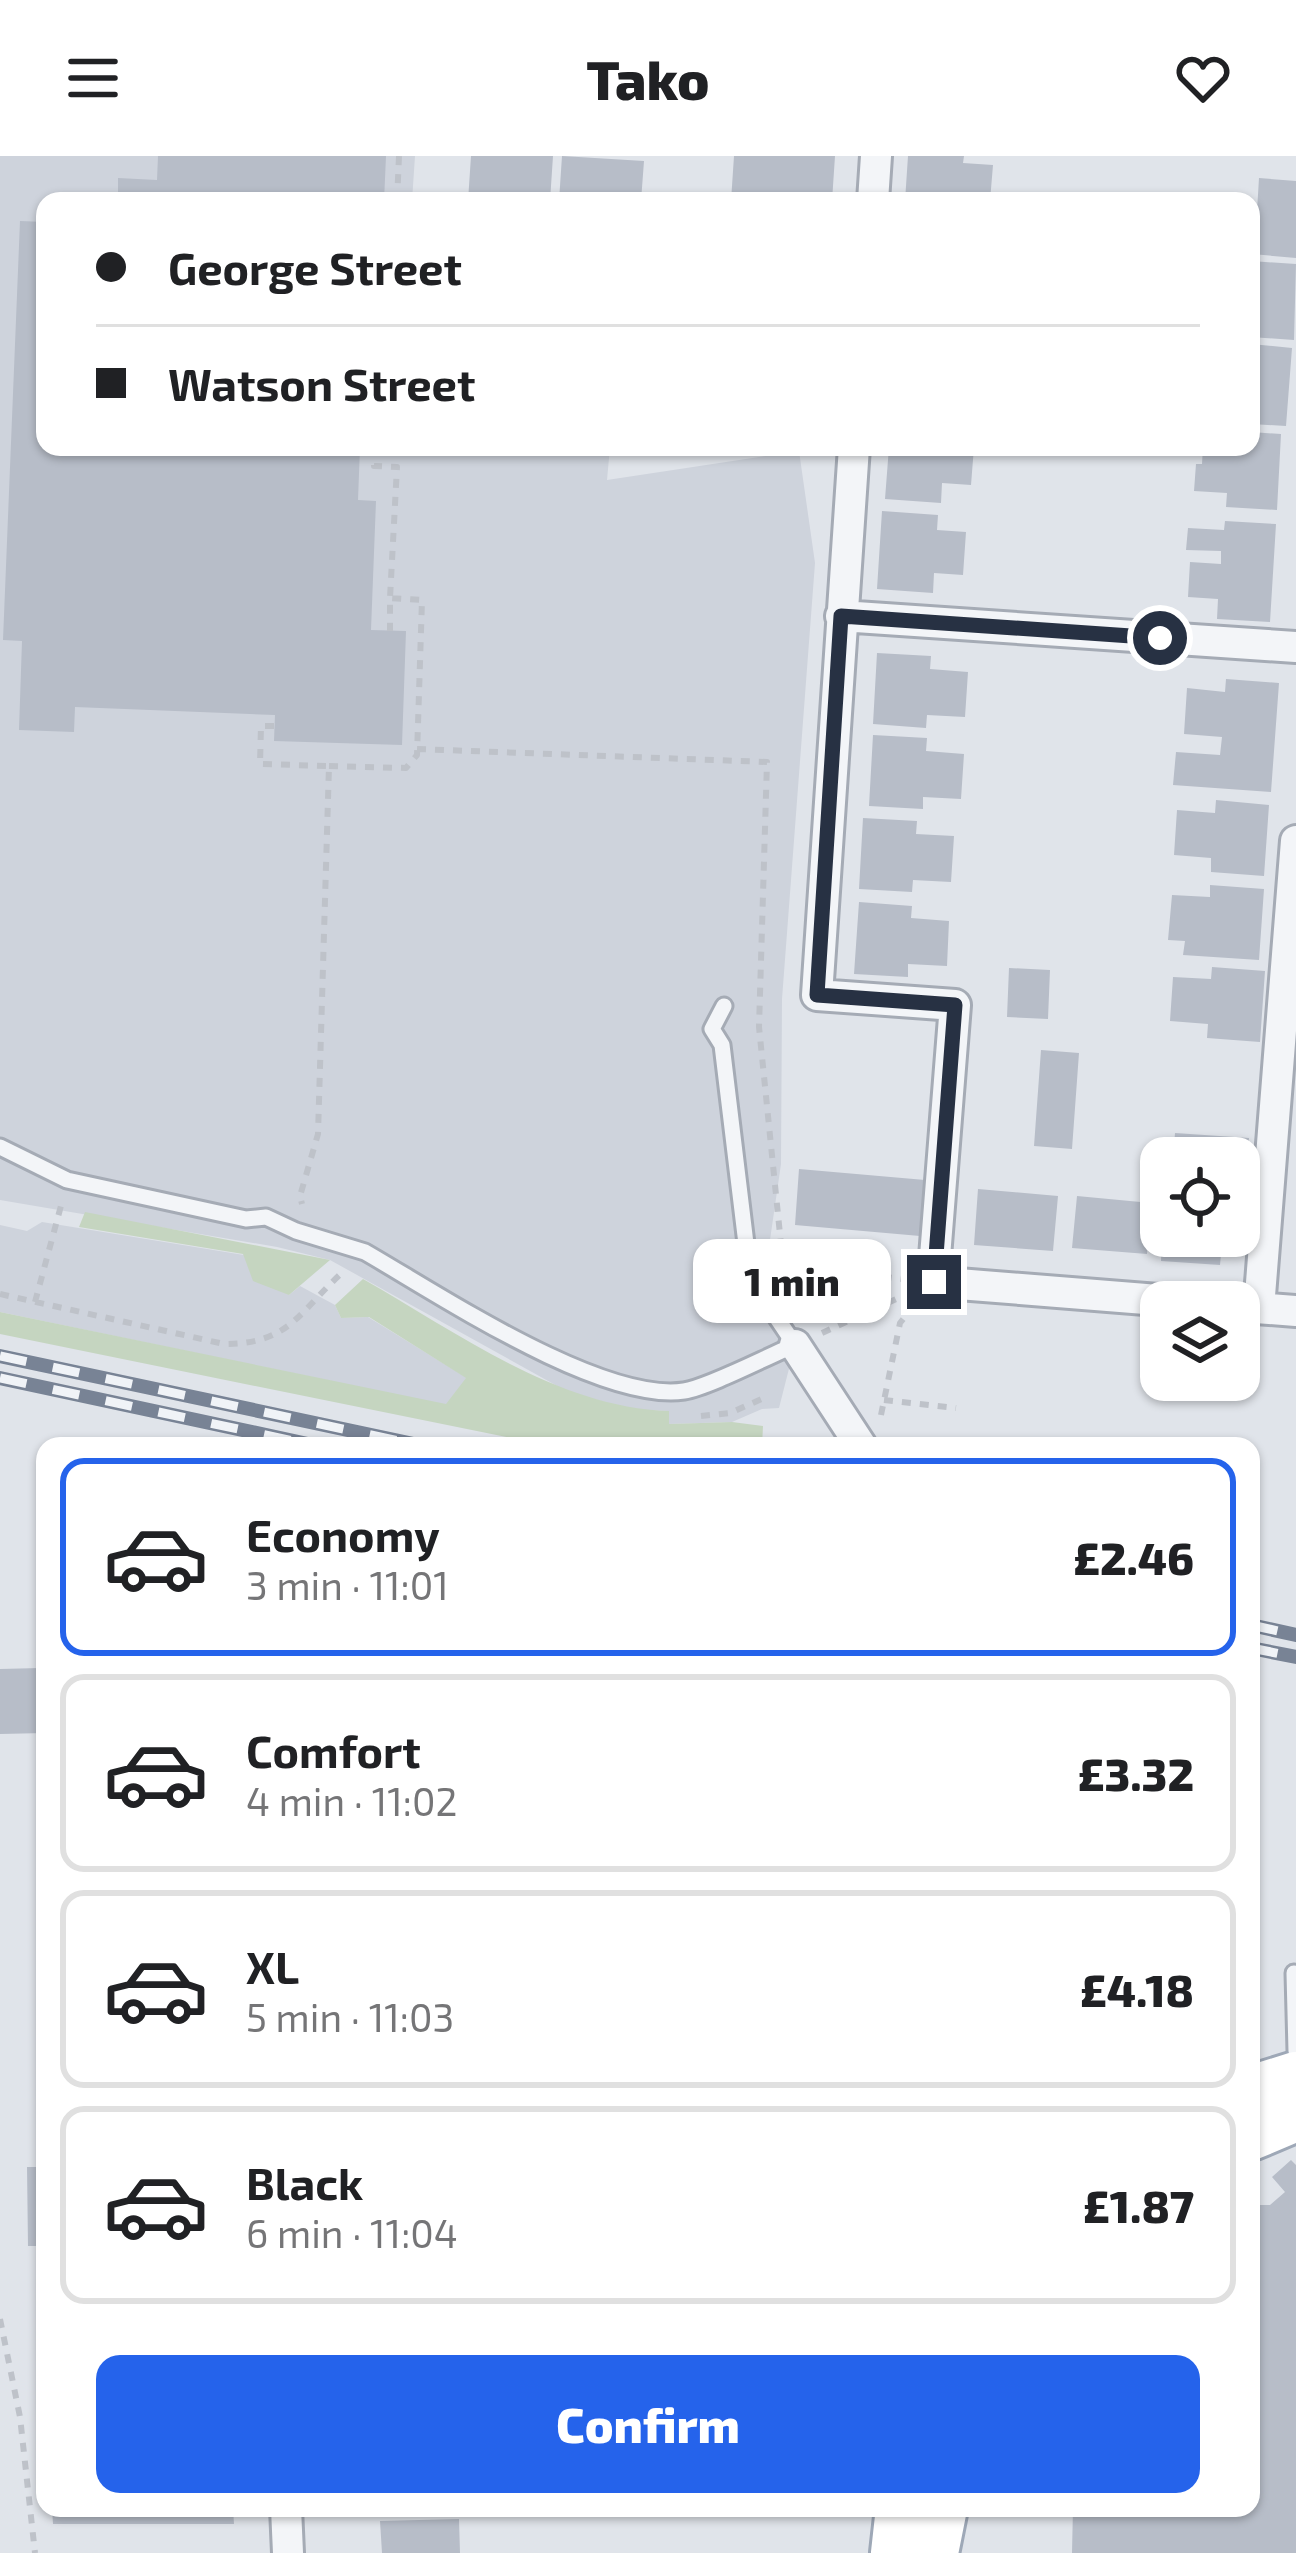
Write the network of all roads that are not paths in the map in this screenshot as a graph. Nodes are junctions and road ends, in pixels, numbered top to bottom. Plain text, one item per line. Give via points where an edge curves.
1 (876, 156) edge
2 (874, 192) edge
3 (853, 456) edge
4 (841, 616) junction
5 (1296, 647) edge
6 (1296, 841) edge
7 (724, 1006) dead end
8 (0, 1147) edge
9 (1252, 1281) edge
10 (1140, 1299) edge
11 (1260, 1308) edge
12 (1296, 1311) edge
13 (795, 1345) junction
14 (867, 1436) edge
15 (1294, 1973) edge
16 (1296, 2051) edge
17 (1296, 2076) edge
18 (1260, 2087) edge
19 (1296, 2117) edge
20 (1260, 2132) edge
21 (286, 2517) edge
22 (899, 2517) edge
23 (941, 2517) edge
24 (288, 2553) edge
25 (895, 2553) edge
26 (934, 2553) edge

1 - 2 street
3 - 4 street
4 - 5 street
4 - 10 street via 817,995 955,1005 934,1282
6 - 9 street
7 - 13 lane via 707,1026 722,1045 747,1252 762,1295
8 - 13 lane via 68,1180 266,1217 365,1252 568,1367 652,1389 684,1391
11 - 12 street
13 - 14 street
15 - 16 lane
17 - 18 main road
19 - 20 main road
21 - 24 street
22 - 25 main road
23 - 26 main road

